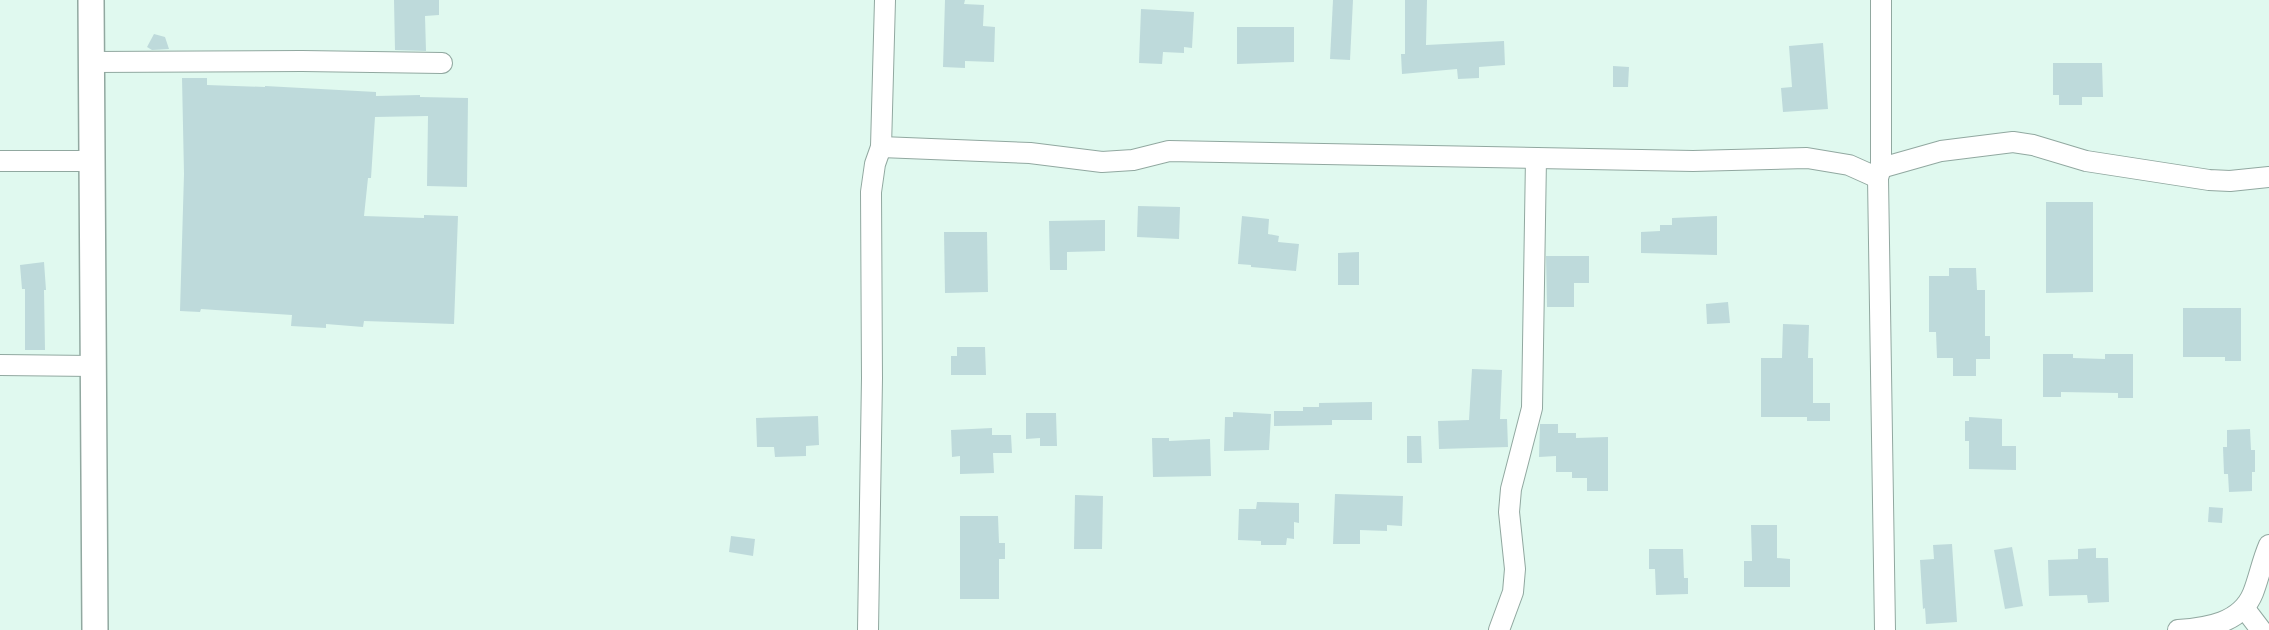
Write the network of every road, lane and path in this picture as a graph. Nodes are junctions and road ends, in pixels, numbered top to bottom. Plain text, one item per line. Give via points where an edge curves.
1 (92, 0) edge
2 (885, 0) edge
3 (1881, 0) edge
4 (92, 62) junction
5 (433, 63) dead end
6 (881, 147) junction
7 (1536, 158) junction
8 (0, 161) edge
9 (93, 162) junction
10 (1880, 173) junction
11 (2269, 177) edge
12 (0, 366) edge
13 (93, 366) junction
14 (2269, 545) edge
15 (2245, 609) junction
16 (94, 630) edge
17 (868, 630) edge
18 (1500, 630) edge
19 (1885, 630) edge
20 (2178, 630) edge
21 (2261, 630) edge

1 - 4 street
2 - 6 street
3 - 10 street
4 - 5 street
4 - 9 street
6 - 7 street via 1030,153 1102,162 1133,160 1169,151
6 - 17 street via 871,192
7 - 10 street via 1693,161 1807,158
7 - 18 street via 1532,408 1510,489 1514,592
8 - 9 street
9 - 13 street
10 - 11 street via 1941,151 2013,142 2086,160 2209,180
10 - 19 street
12 - 13 street
13 - 16 street
14 - 15 street
15 - 20 street via 2229,620 2201,629
15 - 21 street

